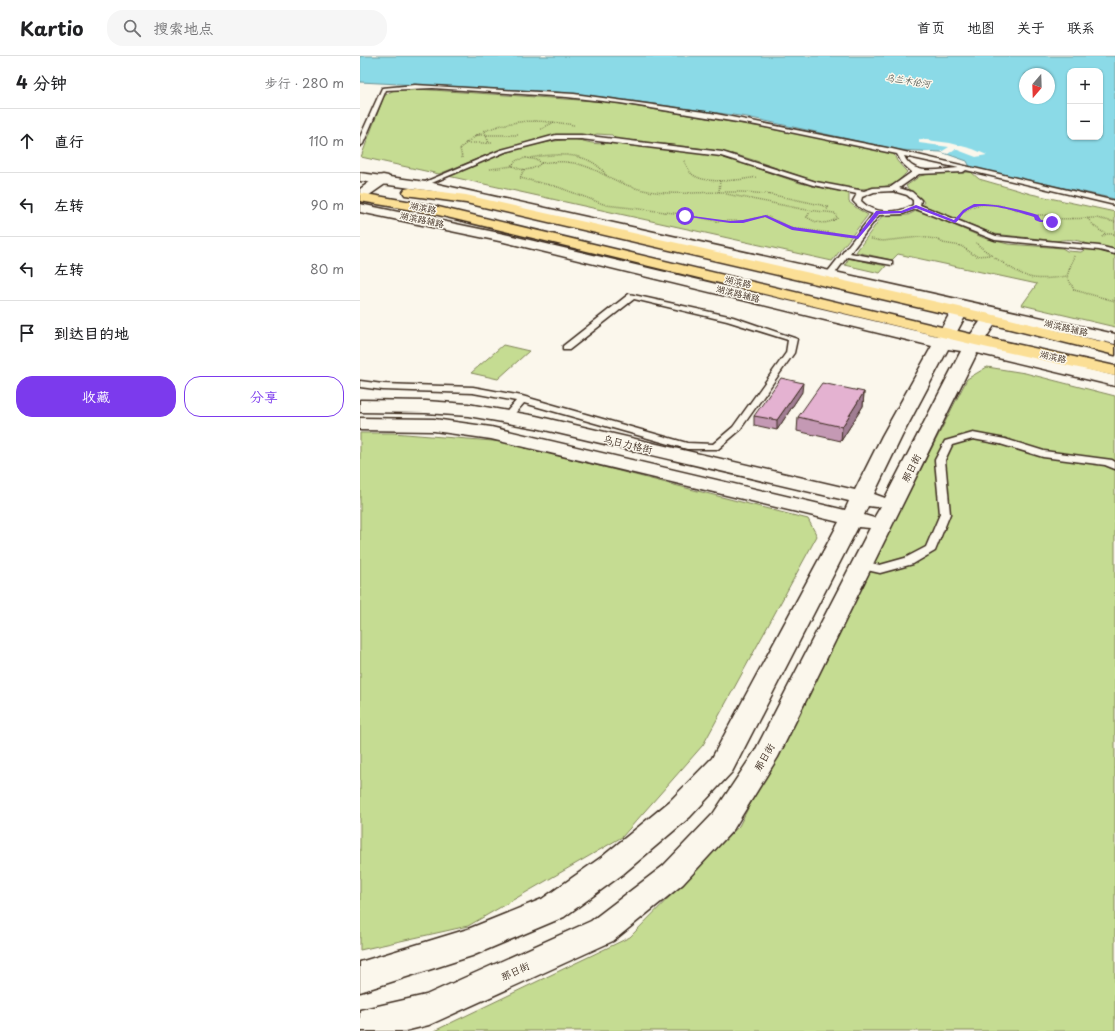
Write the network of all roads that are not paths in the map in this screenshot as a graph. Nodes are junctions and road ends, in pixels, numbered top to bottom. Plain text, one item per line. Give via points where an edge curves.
1 (360, 144) edge
2 (900, 153) junction
3 (970, 169) junction
4 (917, 172) junction
5 (360, 177) edge
6 (427, 183) dead end
7 (400, 186) junction
8 (893, 189) junction
9 (862, 193) junction
10 (367, 198) edge
11 (1115, 203) edge
12 (916, 206) junction
13 (878, 212) junction
14 (1115, 252) edge
15 (846, 254) junction
16 (888, 263) dead end
17 (830, 274) junction
18 (991, 315) junction
19 (953, 323) junction
20 (1115, 339) edge
21 (973, 343) junction
22 (566, 348) dead end
23 (1115, 350) edge
24 (1115, 371) edge
25 (1115, 381) edge
26 (360, 384) edge
27 (522, 399) junction
28 (360, 406) edge
29 (506, 417) junction
30 (360, 424) edge
31 (1115, 466) edge
32 (857, 508) junction
33 (887, 515) junction
34 (862, 565) junction
35 (360, 977) edge
36 (360, 1026) edge

1 - 2 lane via 384,89 398,87 571,96 616,101 747,121
2 - 3 lane
2 - 4 lane via 908,167
3 - 4 lane via 954,172
3 - 11 lane
4 - 8 lane
5 - 10 street, 湖滨路辅路
6 - 9 lane via 484,158 531,143 556,137 581,137 722,154 815,184
7 - 10 main road, 湖滨路
7 - 17 street, 湖滨路辅路 via 433,187
7 - 19 main road, 湖滨路 via 466,199
8 - 9 lane
8 - 12 lane via 915,197
9 - 13 lane via 857,198 859,204
10 - 19 street, 湖滨路辅路 via 504,238
12 - 13 lane via 902,212
12 - 14 lane via 995,238
13 - 15 lane
15 - 16 lane
15 - 17 lane
17 - 19 street, 湖滨路辅路
18 - 19 main road, 湖滨路
18 - 20 street, 湖滨路辅路
18 - 21 street, 那日街
18 - 23 main road, 湖滨路
19 - 21 street, 湖滨路辅路
19 - 32 street via 892,436
21 - 24 main road, 湖滨路
21 - 25 street, 湖滨路辅路
21 - 33 street, 那日街
22 - 27 lane via 632,296 730,319 793,339 790,354 736,429 715,447 687,446
26 - 27 lane via 473,390
27 - 29 lane
28 - 29 street, 乌日力格街 via 468,410
29 - 32 street, 乌日力格街
30 - 32 street, 乌日力格街 via 434,425 491,433
31 - 34 lane via 1108,462 1043,454 1002,441 973,436 948,443 940,460 944,514 931,549 909,562 880,569
32 - 33 street, 乌日力格街
32 - 35 street via 722,764 680,809 613,864 553,908 472,942
33 - 34 street, 那日街
34 - 36 street, 那日街 via 765,757 723,822 673,875 602,931 429,1010

